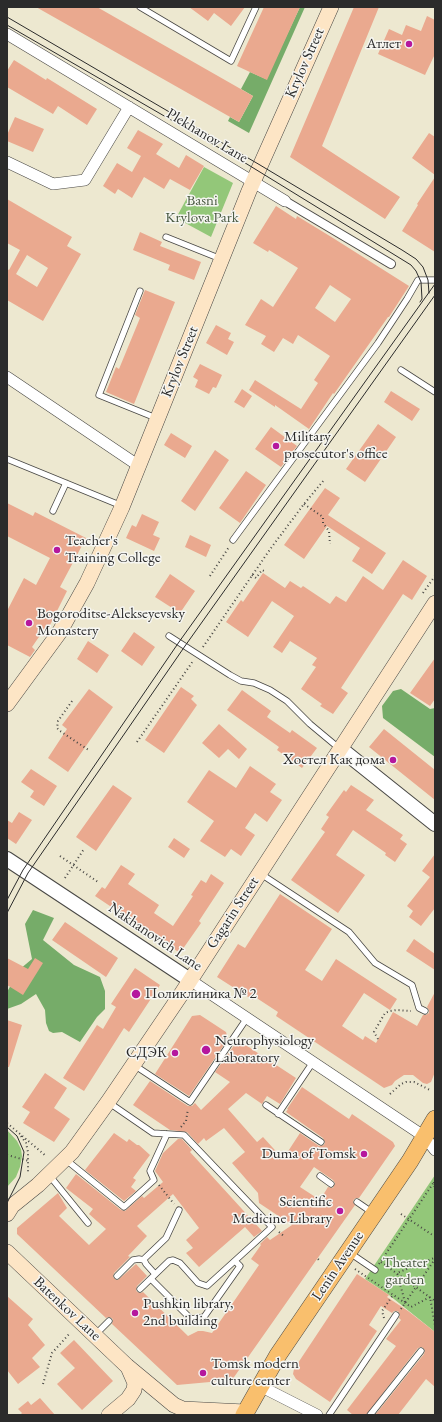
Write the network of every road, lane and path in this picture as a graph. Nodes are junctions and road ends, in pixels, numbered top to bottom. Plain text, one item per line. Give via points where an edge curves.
1 (140, 7) edge
2 (256, 7) edge
3 (331, 7) edge
4 (7, 34) edge
5 (129, 107) junction
6 (7, 162) edge
7 (253, 181) junction
8 (285, 201) joint
9 (166, 237) dead end
10 (221, 259) junction
11 (391, 264) dead end
12 (435, 280) edge
13 (140, 291) dead end
14 (401, 370) dead end
15 (7, 377) edge
16 (435, 392) edge
17 (158, 418) junction
18 (7, 459) edge
19 (139, 466) junction
20 (324, 480) dead end
21 (66, 483) junction
22 (304, 504) junction
23 (122, 507) junction
24 (53, 511) dead end
25 (233, 540) joint
26 (330, 544) dead end
27 (264, 571) dead end
28 (255, 572) dead end
29 (210, 576) dead end
30 (252, 576) dead end
31 (435, 576) edge
32 (423, 593) dead end
33 (435, 603) edge
34 (169, 636) dead end
35 (72, 701) dead end
36 (7, 704) edge
37 (341, 749) junction
38 (90, 751) dead end
39 (435, 824) edge
40 (84, 849) dead end
41 (60, 856) dead end
42 (7, 859) edge
43 (73, 865) junction
44 (259, 873) junction
45 (65, 878) dead end
46 (98, 882) dead end
47 (190, 980) junction
48 (424, 1012) joint
49 (247, 1018) junction
50 (378, 1039) dead end
51 (313, 1062) junction
52 (134, 1064) junction
53 (430, 1090) dead end
54 (390, 1094) dead end
55 (108, 1102) junction
56 (190, 1102) junction
57 (266, 1105) dead end
58 (278, 1114) junction
59 (435, 1119) edge
60 (7, 1123) edge
61 (20, 1133) junction
62 (167, 1134) junction
63 (175, 1134) junction
64 (321, 1142) dead end
65 (432, 1142) edge
66 (7, 1155) edge
67 (46, 1156) dead end
68 (65, 1159) junction
69 (29, 1161) junction
70 (28, 1174) dead end
71 (49, 1174) junction
72 (320, 1176) dead end
73 (154, 1180) junction
74 (330, 1184) dead end
75 (435, 1190) edge
76 (357, 1202) dead end
77 (8, 1210) edge
78 (179, 1210) joint
79 (374, 1214) junction
80 (401, 1214) dead end
81 (409, 1219) junction
82 (88, 1223) dead end
83 (434, 1236) edge
84 (7, 1252) edge
85 (348, 1252) junction
86 (434, 1258) edge
87 (318, 1259) dead end
88 (144, 1260) junction
89 (235, 1261) junction
90 (320, 1261) dead end
91 (355, 1269) dead end
92 (375, 1270) dead end
93 (397, 1273) junction
94 (156, 1274) junction
95 (117, 1276) dead end
96 (151, 1279) junction
97 (416, 1286) junction
98 (140, 1289) dead end
99 (392, 1295) junction
100 (430, 1297) junction
101 (435, 1301) edge
102 (405, 1303) junction
103 (396, 1315) joint
104 (109, 1321) dead end
105 (435, 1326) edge
106 (387, 1329) junction
107 (70, 1333) dead end
108 (95, 1335) junction
109 (421, 1351) dead end
110 (128, 1366) junction
111 (43, 1384) dead end
112 (260, 1386) junction
113 (208, 1413) edge
114 (244, 1413) edge
115 (109, 1415) edge
116 (187, 1415) edge
117 (317, 1415) edge
118 (329, 1415) edge
119 (370, 1415) edge

1 - 2 lane via 231,61
3 - 7 main road, Krylov Street
4 - 5 street, Plekhanov Lane
5 - 6 street via 85,180 53,184
5 - 7 street, Plekhanov Lane
7 - 8 street, Plekhanov Lane
7 - 10 main road, Krylov Street
8 - 11 street, Plekhanov Lane
9 - 10 lane
10 - 17 main road, Krylov Street
12 - 25 lane via 418,280 378,343
13 - 17 lane via 99,395
14 - 16 lane
15 - 19 street
17 - 19 main road, Krylov Street
18 - 21 lane
19 - 23 main road, Krylov Street
20 - 22 path
21 - 23 lane
21 - 24 lane
22 - 26 path via 323,517
22 - 28 path
23 - 36 main road, Krylov Street via 87,583 59,633
25 - 29 path
27 - 30 path via 262,570 256,578
31 - 32 path
33 - 37 main road, Gagarin Street
34 - 37 lane via 230,675 270,690 287,701
35 - 38 path via 58,721 57,728
37 - 39 street
37 - 44 main road, Gagarin Street
40 - 43 path
41 - 43 path
42 - 47 street, Nakhanovich Lane
43 - 45 path
43 - 46 path
44 - 47 main road, Gagarin Street
44 - 48 lane via 349,932 375,963 412,985 419,1008
47 - 49 street, Nakhanovich Lane
47 - 52 main road, Gagarin Street
48 - 50 path via 397,1010 385,1013 374,1032
49 - 51 street, Nakhanovich Lane
49 - 56 lane
51 - 58 lane
51 - 65 street, Nakhanovich Lane
52 - 55 main road, Gagarin Street
52 - 56 lane
53 - 54 path via 414,1082 406,1082
55 - 62 lane via 153,1133
55 - 68 main road, Gagarin Street
56 - 63 path via 186,1121
57 - 58 lane
58 - 64 lane
59 - 65 main road, Lenin Avenue
60 - 61 path
61 - 67 path
61 - 69 path via 26,1143
62 - 63 lane
62 - 73 lane via 150,1171
63 - 89 lane via 184,1135 272,1227
65 - 79 main road, Lenin Avenue
66 - 69 path
68 - 71 main road, Gagarin Street
68 - 73 lane via 124,1207
69 - 70 path
71 - 77 main road, Gagarin Street
71 - 82 lane
72 - 74 lane
73 - 78 path
75 - 81 path via 434,1182
76 - 79 lane
78 - 88 lane via 166,1238
79 - 85 main road, Lenin Avenue
80 - 81 path
81 - 83 path
81 - 93 path via 380,1262
84 - 108 main road, Batenkov Lane
85 - 92 lane
85 - 112 main road, Lenin Avenue
86 - 93 path
86 - 97 path
87 - 90 path
88 - 94 lane
88 - 95 lane via 133,1260
89 - 94 lane via 206,1286 198,1283 177,1260 170,1261
89 - 96 lane via 240,1266 204,1317 191,1319
91 - 99 path
93 - 97 path
93 - 102 path
94 - 96 lane
96 - 98 lane
97 - 100 path
97 - 102 path
99 - 102 path
99 - 106 path via 382,1311
100 - 101 path
100 - 102 path via 411,1307
100 - 105 path
102 - 103 path
103 - 106 lane
104 - 108 lane
106 - 118 lane
107 - 111 path via 52,1352
108 - 110 main road, Batenkov Lane
109 - 119 lane
110 - 113 main road, Batenkov Lane via 174,1405
110 - 115 main road via 135,1383 134,1390 128,1399
112 - 114 main road, Lenin Avenue
112 - 117 street
113 - 114 main road, Batenkov Lane
113 - 116 main road

